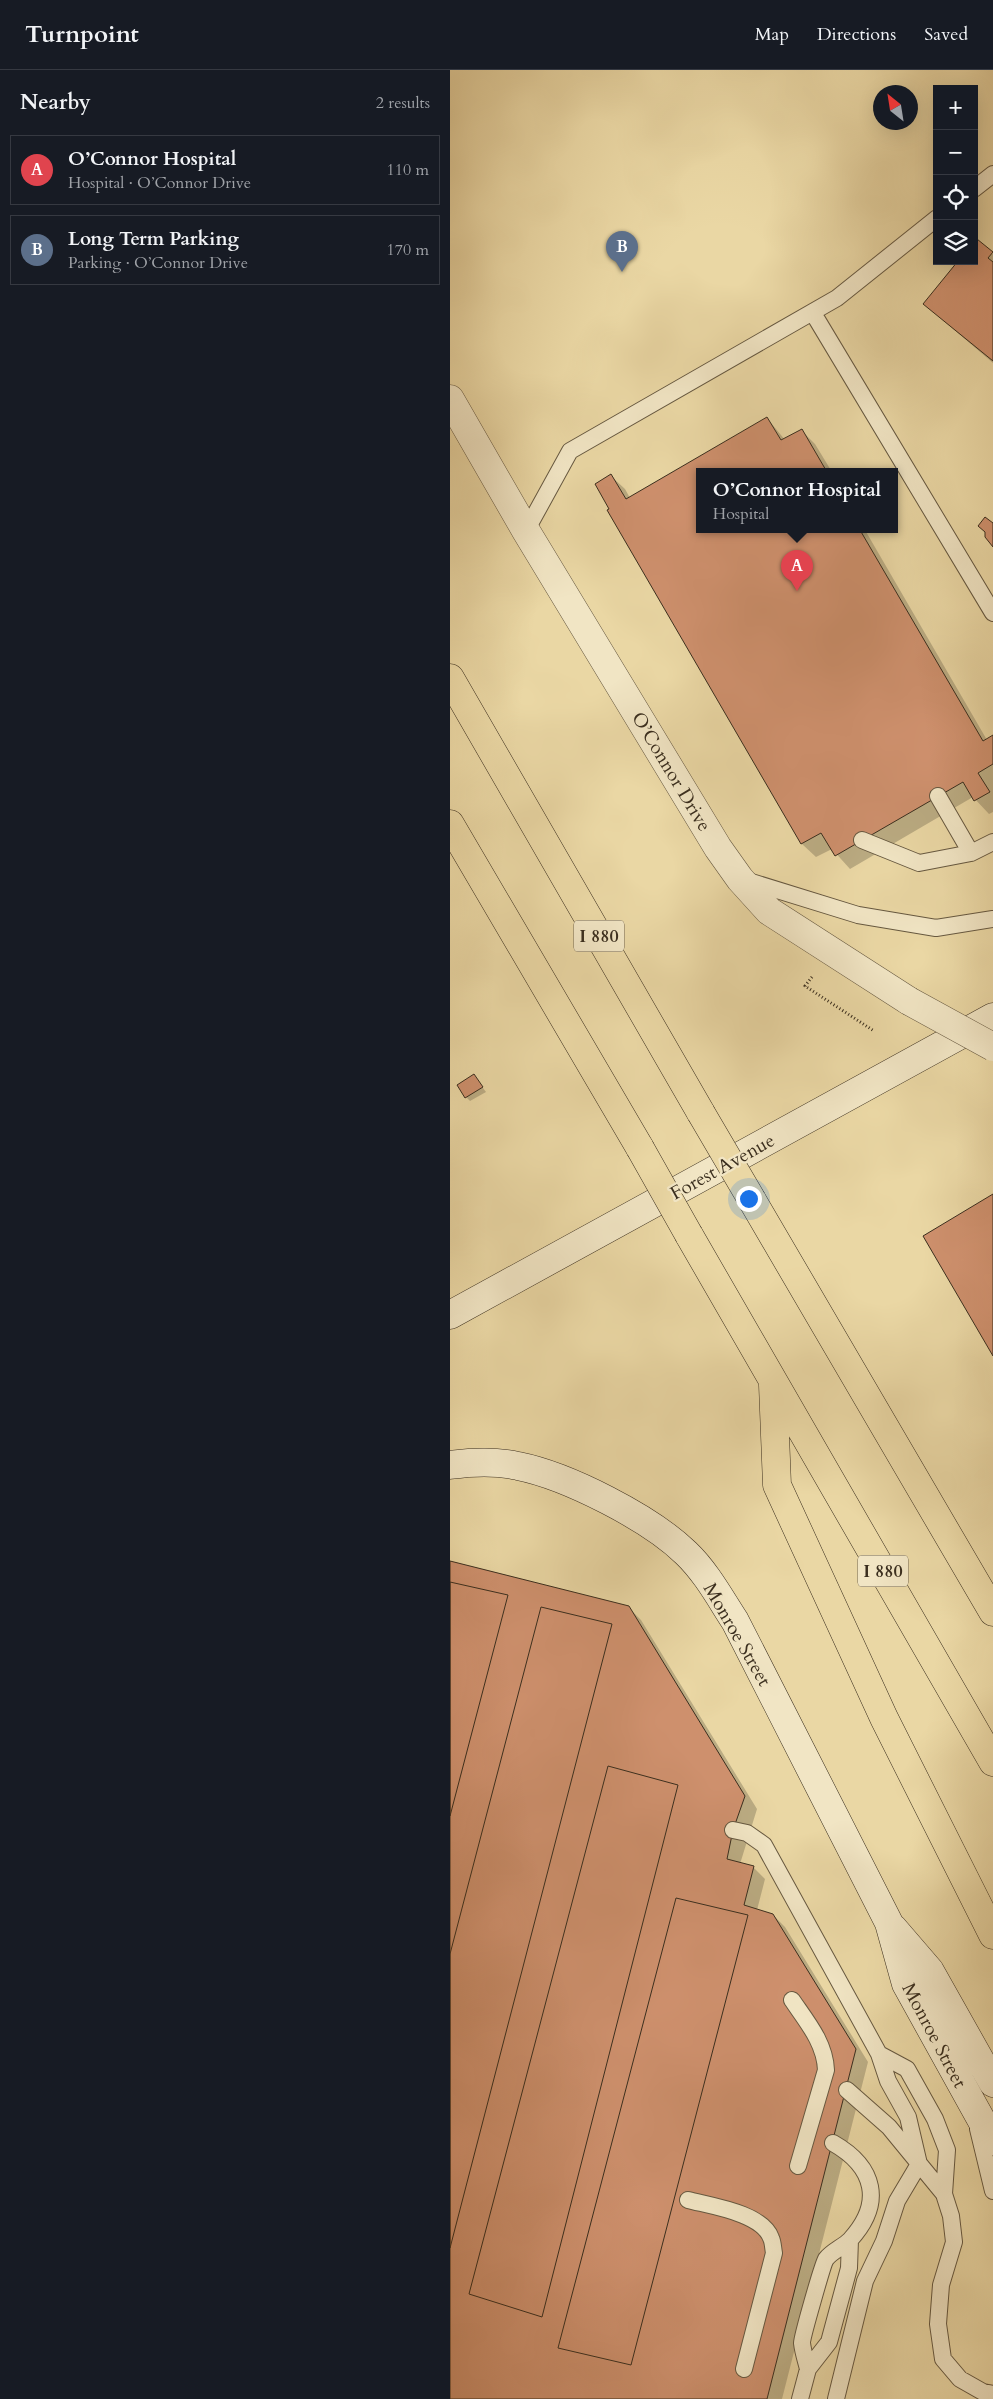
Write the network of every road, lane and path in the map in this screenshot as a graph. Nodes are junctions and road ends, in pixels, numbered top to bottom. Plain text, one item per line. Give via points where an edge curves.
1 (993, 174) edge
2 (978, 186) edge
3 (934, 220) edge
4 (813, 312) junction
5 (450, 399) edge
6 (526, 531) junction
7 (993, 613) edge
8 (450, 678) edge
9 (938, 796) dead end
10 (450, 824) edge
11 (862, 840) dead end
12 (993, 842) edge
13 (971, 853) junction
14 (740, 879) junction
15 (993, 919) edge
16 (816, 972) dead end
17 (993, 1017) edge
18 (874, 1031) dead end
19 (993, 1047) edge
20 (450, 1315) edge
21 (772, 1381) junction
22 (450, 1465) edge
23 (993, 1612) edge
24 (993, 1762) edge
25 (733, 1830) dead end
26 (889, 1923) junction
27 (993, 1935) edge
28 (792, 2000) dead end
29 (879, 2054) junction
30 (993, 2083) edge
31 (847, 2090) dead end
32 (972, 2103) junction
33 (993, 2141) edge
34 (833, 2144) dead end
35 (919, 2164) junction
36 (798, 2166) dead end
37 (993, 2191) edge
38 (944, 2194) junction
39 (688, 2200) dead end
40 (850, 2240) junction
41 (744, 2369) dead end
42 (808, 2369) junction
43 (990, 2392) edge
44 (800, 2399) edge
45 (836, 2399) edge

1 - 2 lane
3 - 4 lane via 837,298
4 - 6 lane via 570,451
4 - 7 lane
5 - 6 main road, O’Connor Drive
6 - 14 main road, O’Connor Drive via 718,848
8 - 23 highway, I 880, bridge
9 - 13 lane
10 - 21 highway, I 880, bridge
11 - 13 lane via 919,863
12 - 13 lane
14 - 15 lane via 858,915 936,928
14 - 19 main road, O’Connor Drive, bridge via 769,911 909,1001
16 - 18 path via 805,986
17 - 20 main road, Forest Avenue
21 - 24 highway, I 880
21 - 27 highway via 777,1485 884,1718
22 - 26 main road, Monroe Street via 468,1462 518,1465 573,1485 655,1528 686,1553 735,1621
25 - 29 lane via 747,1833 764,1845
26 - 30 main road, Monroe Street via 930,1971
26 - 32 main road, Monroe Street via 906,1984
28 - 36 lane via 826,2056 826,2070
29 - 35 lane via 888,2081 908,2117
29 - 38 lane via 907,2069 935,2119 946,2150
31 - 35 lane via 889,2127
32 - 33 main road, Monroe Street
32 - 37 lane
34 - 40 lane via 850,2153 868,2177 872,2193 869,2213
35 - 38 lane
35 - 45 lane via 897,2201 884,2241 865,2281
38 - 43 lane via 954,2242 941,2285 938,2324 943,2359 960,2379
39 - 41 lane via 743,2215 760,2223 771,2236 774,2253
40 - 42 lane via 849,2268 829,2342
40 - 42 lane via 825,2259 802,2342
42 - 44 lane

